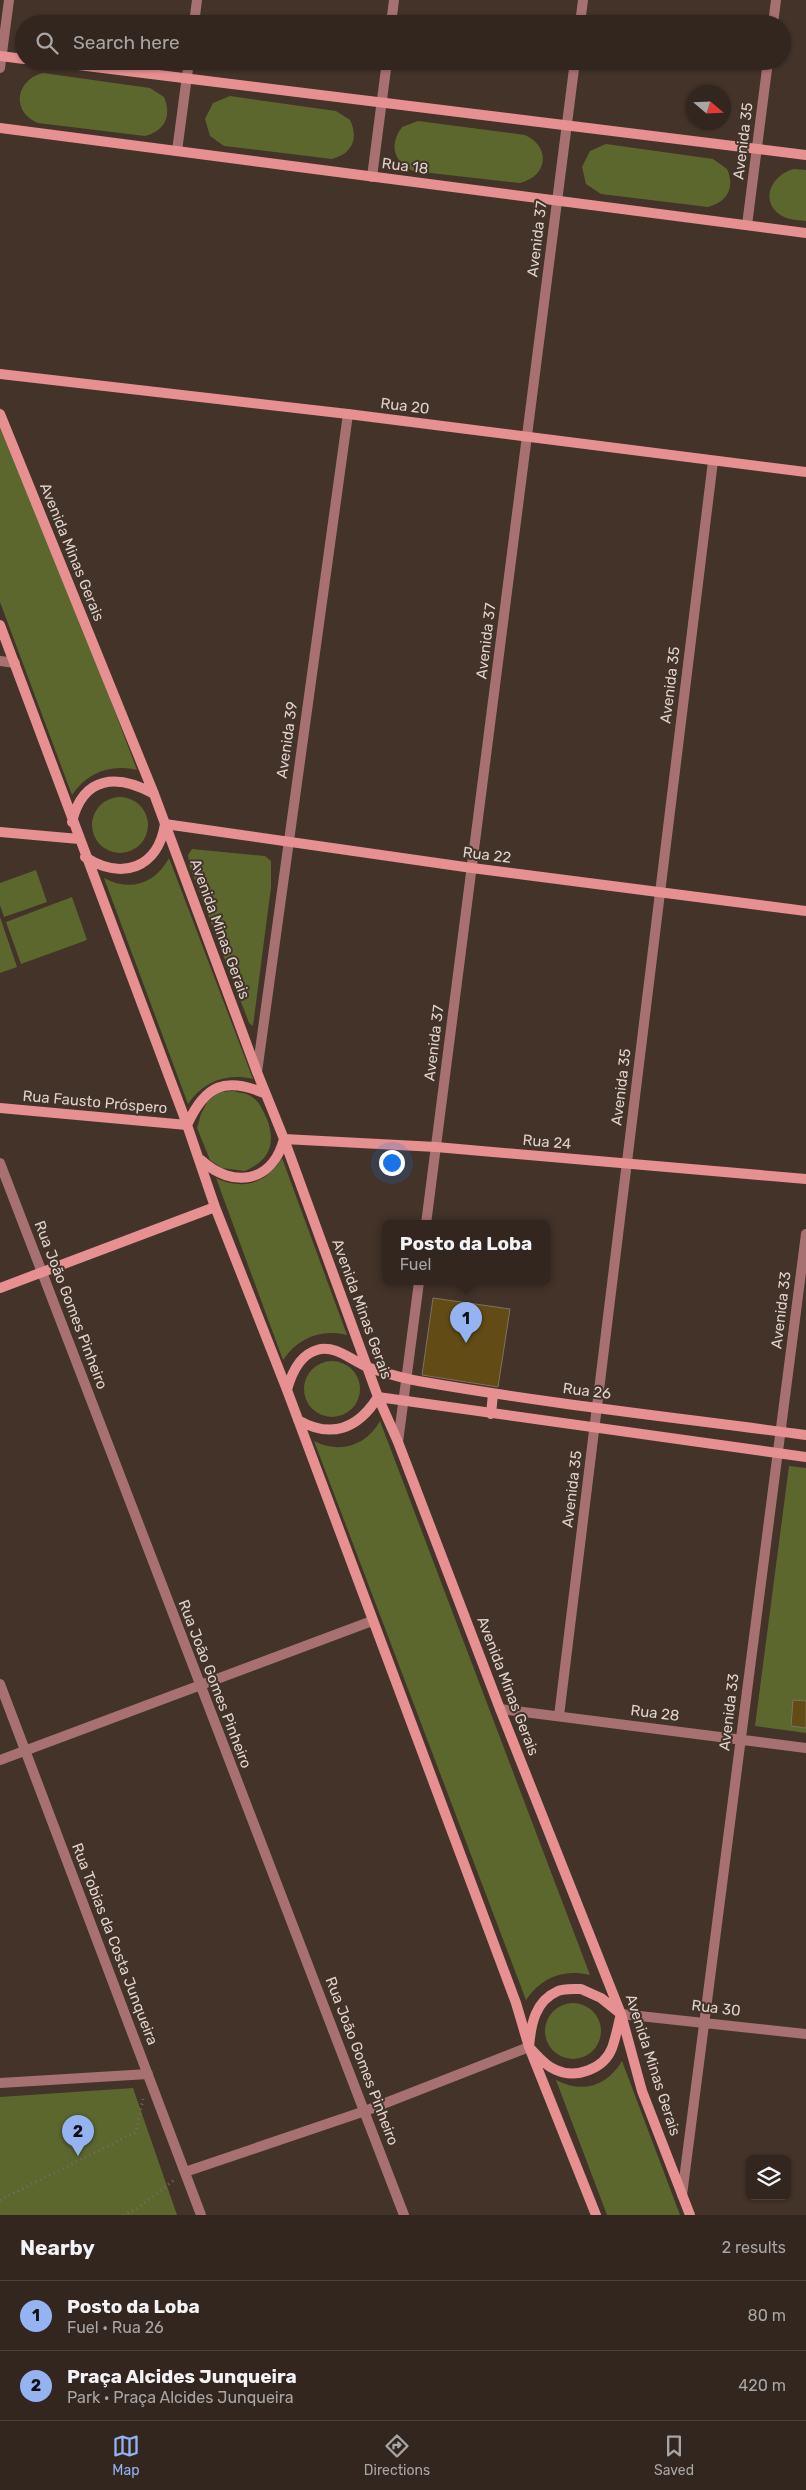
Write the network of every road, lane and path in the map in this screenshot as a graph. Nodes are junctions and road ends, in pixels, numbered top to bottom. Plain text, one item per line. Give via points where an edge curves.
1 (9, 0) edge
2 (197, 0) edge
3 (394, 0) edge
4 (583, 0) edge
5 (776, 0) edge
6 (195, 15) edge
7 (392, 15) edge
8 (581, 15) edge
9 (774, 15) edge
10 (1, 56) edge
11 (15, 57) edge
12 (0, 68) edge
13 (116, 70) edge
14 (188, 70) edge
15 (386, 70) edge
16 (574, 70) edge
17 (767, 70) edge
18 (186, 79) junction
19 (381, 102) junction
20 (567, 126) junction
21 (0, 128) edge
22 (757, 149) junction
23 (177, 151) junction
24 (806, 155) edge
25 (372, 176) junction
26 (557, 200) junction
27 (747, 225) junction
28 (806, 233) edge
29 (0, 374) edge
30 (0, 414) edge
31 (348, 414) junction
32 (527, 436) junction
33 (713, 461) junction
34 (806, 472) edge
35 (0, 625) edge
36 (0, 661) edge
37 (15, 662) junction
38 (154, 794) junction
39 (72, 822) junction
40 (165, 824) junction
41 (0, 832) edge
42 (79, 839) junction
43 (287, 842) junction
44 (86, 857) junction
45 (472, 868) junction
46 (660, 892) junction
47 (806, 911) edge
48 (257, 1072) junction
49 (266, 1094) junction
50 (0, 1108) edge
51 (187, 1124) junction
52 (284, 1139) junction
53 (436, 1147) junction
54 (200, 1160) junction
55 (0, 1163) edge
56 (627, 1164) junction
57 (806, 1179) edge
58 (215, 1207) junction
59 (427, 1220) edge
60 (806, 1234) edge
61 (42, 1273) junction
62 (803, 1278) edge
63 (419, 1285) edge
64 (0, 1288) edge
65 (367, 1367) junction
66 (407, 1379) junction
67 (287, 1390) junction
68 (493, 1394) junction
69 (378, 1397) junction
70 (404, 1402) junction
71 (597, 1407) junction
72 (491, 1414) junction
73 (298, 1420) junction
74 (594, 1428) junction
75 (780, 1432) junction
76 (806, 1435) edge
77 (398, 1442) junction
78 (778, 1453) junction
79 (806, 1457) edge
80 (372, 1621) junction
81 (0, 1684) edge
82 (200, 1685) junction
83 (500, 1709) junction
84 (559, 1716) junction
85 (741, 1740) junction
86 (806, 1748) edge
87 (25, 1750) junction
88 (0, 1760) edge
89 (622, 2014) junction
90 (705, 2022) junction
91 (806, 2034) edge
92 (529, 2047) junction
93 (148, 2074) junction
94 (0, 2083) edge
95 (365, 2111) junction
96 (185, 2172) junction
97 (682, 2194) junction
98 (0, 2200) edge
99 (130, 2214) edge
100 (123, 2215) edge
101 (201, 2215) edge
102 (404, 2215) edge
103 (596, 2215) edge
104 (690, 2215) edge

1 - 10 street
2 - 6 street
3 - 7 street
4 - 8 street
5 - 9 street
10 - 11 street
10 - 12 street
13 - 18 street
14 - 18 street
15 - 19 street
16 - 20 street, Avenida 37
17 - 22 street, Avenida 35
18 - 19 street
18 - 23 street
19 - 20 street
19 - 25 street
20 - 22 street
20 - 26 street, Avenida 37
21 - 23 street, Rua 18
22 - 24 street
22 - 27 street, Avenida 35
23 - 25 street, Rua 18
25 - 26 street, Rua 18
26 - 27 street, Rua 18
26 - 32 street, Avenida 37
27 - 28 street, Rua 18
29 - 31 street, Rua 20
30 - 38 street, Avenida Minas Gerais
31 - 32 street, Rua 20
31 - 43 street, Avenida 39
32 - 33 street, Rua 20
32 - 45 street, Avenida 37
33 - 34 street, Rua 20
33 - 46 street, Avenida 35
35 - 37 street
36 - 37 street
37 - 39 street
38 - 39 street via 125,781 104,783 86,794
38 - 40 street, Avenida Minas Gerais
39 - 42 street
40 - 43 street, Rua 22
40 - 44 street via 158,848 135,867 105,868
40 - 48 street, Avenida Minas Gerais
41 - 42 street
42 - 44 street
43 - 45 street, Rua 22
43 - 48 street, Avenida 39
44 - 51 street
45 - 46 street, Rua 22
45 - 53 street, Avenida 37
46 - 47 street, Rua 22
46 - 56 street, Avenida 35
48 - 49 street, Avenida Minas Gerais
49 - 51 street via 236,1085 206,1092
49 - 52 street, Avenida Minas Gerais
50 - 51 street, Rua Fausto Próspero
51 - 54 street
52 - 53 street, Rua 24
52 - 54 street via 281,1152 273,1163 250,1177 224,1176
52 - 65 street, Avenida Minas Gerais
53 - 56 street, Rua 24
53 - 59 street, Avenida 37
54 - 58 street
55 - 61 street, Rua João Gomes Pinheiro
56 - 57 street, Rua 24
56 - 71 street, Avenida 35
58 - 61 street
58 - 67 street
60 - 62 street, Avenida 33
61 - 64 street
61 - 82 street, Rua João Gomes Pinheiro
62 - 75 street, Avenida 33
63 - 66 street
65 - 66 street, Rua 26
65 - 67 street via 330,1349 317,1350 302,1360 292,1374
65 - 69 street, Avenida Minas Gerais
66 - 68 street, Rua 26
66 - 70 street
67 - 73 street
68 - 71 street, Rua 26
68 - 72 street
69 - 70 street
69 - 73 street via 367,1413 346,1427 321,1430
69 - 77 street, Avenida Minas Gerais
70 - 72 street
70 - 77 street
71 - 74 street, Avenida 35
71 - 75 street, Rua 26
72 - 74 street
73 - 80 street
74 - 78 street
74 - 84 street, Avenida 35
75 - 76 street, Rua 26
75 - 78 street, Avenida 33
77 - 83 street, Avenida Minas Gerais
78 - 79 street
78 - 85 street, Avenida 33
80 - 82 street
80 - 92 street via 516,2003
81 - 87 street, Rua Tobias da Costa Junqueira
82 - 87 street
82 - 95 street, Rua João Gomes Pinheiro
83 - 84 street, Rua 28
83 - 89 street, Avenida Minas Gerais
84 - 85 street, Rua 28
85 - 86 street, Rua 28
85 - 90 street, Avenida 33
87 - 88 street
87 - 93 street, Rua Tobias da Costa Junqueira
89 - 90 street, Rua 30
89 - 92 street via 612,2050 602,2063 588,2072 572,2074 555,2070
89 - 92 street via 602,1998 581,1989 559,1990 540,2004 531,2024
89 - 97 street, Avenida Minas Gerais via 642,2091
90 - 91 street, Rua 30
90 - 97 street, Avenida 33
92 - 95 street
92 - 103 street
93 - 94 street
93 - 96 street, Rua Tobias da Costa Junqueira
93 - 98 path via 136,2132
95 - 96 street
95 - 102 street, Rua João Gomes Pinheiro
96 - 99 path
96 - 101 street, Rua Tobias da Costa Junqueira
97 - 104 street, Avenida Minas Gerais
99 - 100 path

